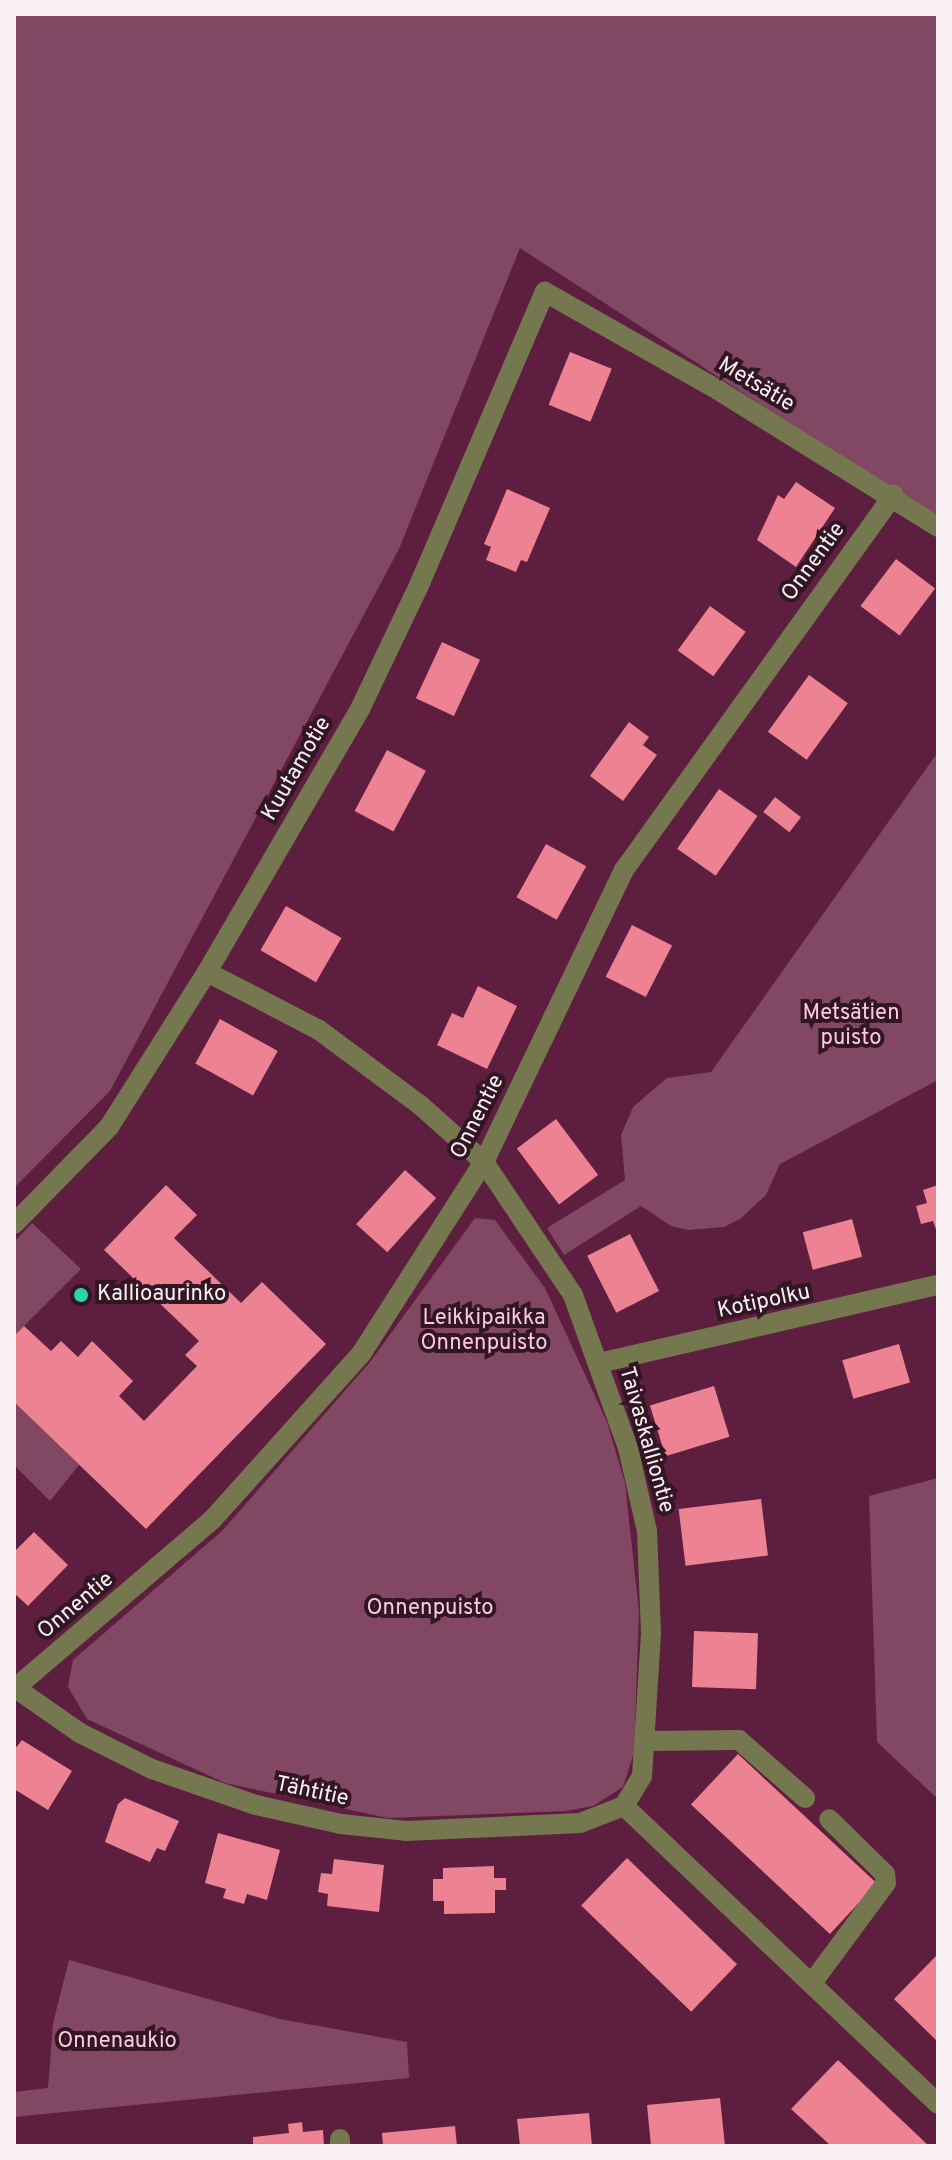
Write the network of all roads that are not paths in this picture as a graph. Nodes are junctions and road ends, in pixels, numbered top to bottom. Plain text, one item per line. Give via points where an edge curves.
1 (545, 292) joint
2 (893, 495) junction
3 (938, 527) edge
4 (207, 972) junction
5 (484, 1162) junction
6 (14, 1224) edge
7 (938, 1285) edge
8 (599, 1363) junction
9 (15, 1688) edge
10 (647, 1741) junction
11 (805, 1798) dead end
12 (624, 1806) junction
13 (829, 1819) dead end
14 (812, 1983) junction
15 (938, 2104) edge

1 - 2 street, Metsätie
1 - 4 street, Kuutamotie via 360,709
2 - 3 street, Metsätie
2 - 5 street, Onnentie via 624,870
4 - 5 street, Taivaskalliontie via 319,1030 420,1105
4 - 6 street, Kuutamotie via 109,1127
5 - 8 street, Taivaskalliontie via 573,1295
5 - 9 street, Onnentie via 376,1332 303,1420 165,1564
7 - 8 street, Kotipolku
8 - 10 street, Taivaskalliontie via 628,1448 647,1531
9 - 12 street, Tähtitie via 80,1733 152,1769 256,1805 341,1824 406,1831 489,1830 580,1823
10 - 11 street via 739,1740
10 - 12 street, Taivaskalliontie via 642,1776
12 - 14 street
13 - 14 street via 885,1874 886,1883
14 - 15 street

